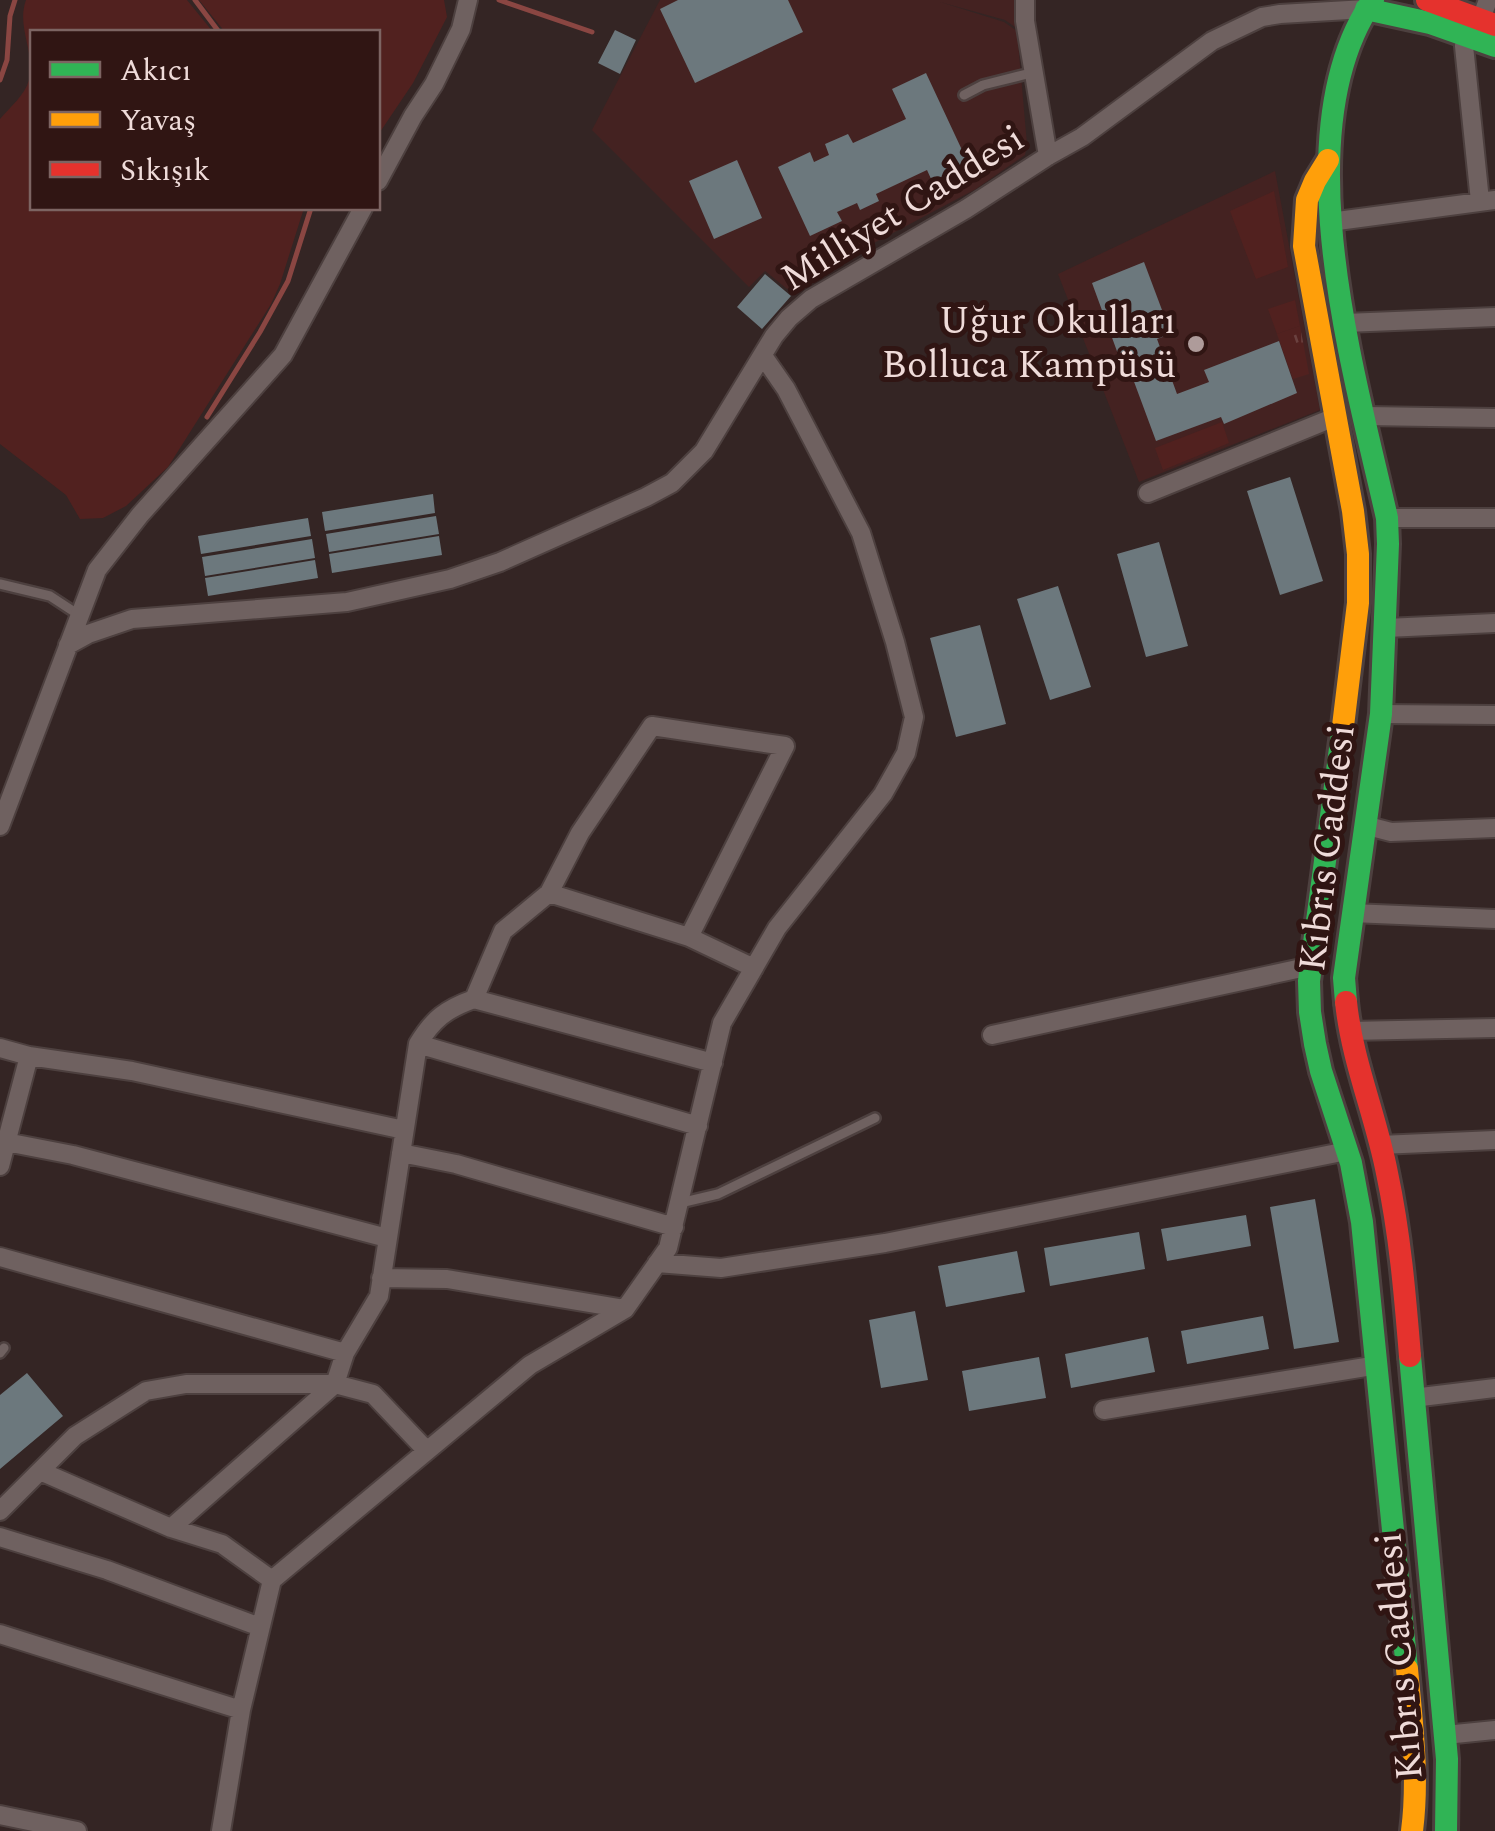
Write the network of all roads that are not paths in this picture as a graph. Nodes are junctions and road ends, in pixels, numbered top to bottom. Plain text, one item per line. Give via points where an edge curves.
1 (468, 0) edge
2 (1025, 0) edge
3 (1426, 0) edge
4 (1369, 5) edge
5 (1483, 20) edge
6 (1495, 46) edge
7 (1035, 72) junction
8 (964, 95) dead end
9 (1048, 156) junction
10 (1328, 160) junction
11 (380, 177) edge
12 (1487, 200) edge
13 (362, 210) edge
14 (1330, 222) junction
15 (1495, 317) edge
16 (1345, 322) junction
17 (763, 356) junction
18 (1366, 416) junction
19 (1336, 417) junction
20 (1495, 418) edge
21 (1148, 493) dead end
22 (1386, 518) junction
23 (1495, 518) edge
24 (0, 584) edge
25 (79, 615) junction
26 (1495, 624) edge
27 (1386, 628) junction
28 (68, 644) junction
29 (1381, 714) junction
30 (1495, 715) edge
31 (1364, 825) junction
32 (0, 826) edge
33 (1495, 828) edge
34 (548, 893) junction
35 (1352, 913) junction
36 (1495, 918) edge
37 (689, 937) junction
38 (1311, 966) junction
39 (754, 968) junction
40 (474, 1000) junction
41 (1495, 1028) edge
42 (1349, 1031) junction
43 (992, 1034) dead end
44 (418, 1044) junction
45 (0, 1048) edge
46 (29, 1056) junction
47 (712, 1064) junction
48 (876, 1118) dead end
49 (698, 1126) junction
50 (404, 1130) junction
51 (1495, 1140) edge
52 (6, 1142) junction
53 (1380, 1145) junction
54 (1348, 1151) junction
55 (401, 1153) junction
56 (0, 1166) edge
57 (680, 1202) junction
58 (674, 1227) junction
59 (388, 1238) junction
60 (0, 1257) edge
61 (657, 1263) junction
62 (381, 1278) junction
63 (625, 1309) junction
64 (345, 1354) junction
65 (1378, 1366) junction
66 (335, 1384) junction
67 (1495, 1388) edge
68 (1413, 1398) junction
69 (1104, 1410) dead end
70 (426, 1451) junction
71 (40, 1471) junction
72 (0, 1511) edge
73 (171, 1528) junction
74 (0, 1537) edge
75 (272, 1580) junction
76 (260, 1627) junction
77 (0, 1634) edge
78 (241, 1710) junction
79 (1495, 1730) edge
80 (1445, 1735) junction
81 (0, 1815) edge
82 (77, 1831) edge
83 (221, 1831) edge
84 (1412, 1831) edge
85 (1446, 1831) edge

1 - 11 street via 434,84
2 - 7 street
3 - 5 main road
4 - 5 main road via 1430,23
4 - 9 street, Milliyet Caddesi via 1280,14 1241,26
4 - 10 main road, Kıbrıs Caddesi via 1343,61
5 - 6 main road
5 - 12 street via 1464,46
7 - 8 lane
7 - 9 street
9 - 17 street, Milliyet Caddesi via 811,300
10 - 14 main road, Kıbrıs Caddesi
10 - 19 main road via 1306,198 1303,223
12 - 14 street
13 - 25 street via 283,355 96,570
14 - 16 main road, Kıbrıs Caddesi
15 - 16 street
16 - 18 main road, Kıbrıs Caddesi
17 - 28 street, Milliyet Caddesi via 704,450 672,483 500,562 346,602 132,619
17 - 39 street via 861,534 914,717 906,752 883,794 777,928
18 - 20 street
18 - 22 main road, Kıbrıs Caddesi
19 - 21 street
19 - 38 main road via 1356,540 1358,603
22 - 23 street
22 - 27 main road, Kıbrıs Caddesi
24 - 25 lane via 50,596
25 - 28 street
26 - 27 street
27 - 29 main road, Kıbrıs Caddesi
28 - 32 street
29 - 30 street
29 - 31 main road, Kıbrıs Caddesi
31 - 33 street via 1391,832
31 - 35 main road, Kıbrıs Caddesi
34 - 37 street
34 - 37 street via 652,726 785,746
34 - 40 street via 503,932
35 - 36 street
35 - 42 main road, Kıbrıs Caddesi via 1344,978
37 - 39 street
38 - 43 street
38 - 54 main road via 1315,1044
39 - 47 street via 722,1023
40 - 44 street via 430,1024
40 - 47 street
41 - 42 street
42 - 53 main road, Kıbrıs Caddesi
44 - 49 street
44 - 50 street
45 - 46 street
46 - 50 street
46 - 52 street
47 - 49 street
48 - 57 lane via 718,1194
49 - 57 street
50 - 55 street
51 - 53 street
52 - 56 street
52 - 59 street
53 - 68 main road, Kıbrıs Caddesi via 1401,1253
54 - 61 street via 867,1246 721,1268
54 - 65 main road
55 - 58 street
55 - 59 street
57 - 58 street
58 - 61 street
59 - 62 street
60 - 64 street
61 - 63 street
62 - 63 street via 447,1279
62 - 64 street
63 - 70 street via 530,1366
64 - 66 street
65 - 69 street
65 - 84 main road via 1414,1743
66 - 70 street via 373,1394
66 - 71 street via 186,1384 146,1392 75,1436
66 - 73 street
67 - 68 street
68 - 80 main road, Kıbrıs Caddesi
70 - 75 street
71 - 72 street
71 - 73 street
73 - 75 street via 222,1544
74 - 76 street
75 - 76 street
76 - 78 street
77 - 78 street
78 - 83 street
79 - 80 street
80 - 85 main road, Kıbrıs Caddesi
81 - 82 street

